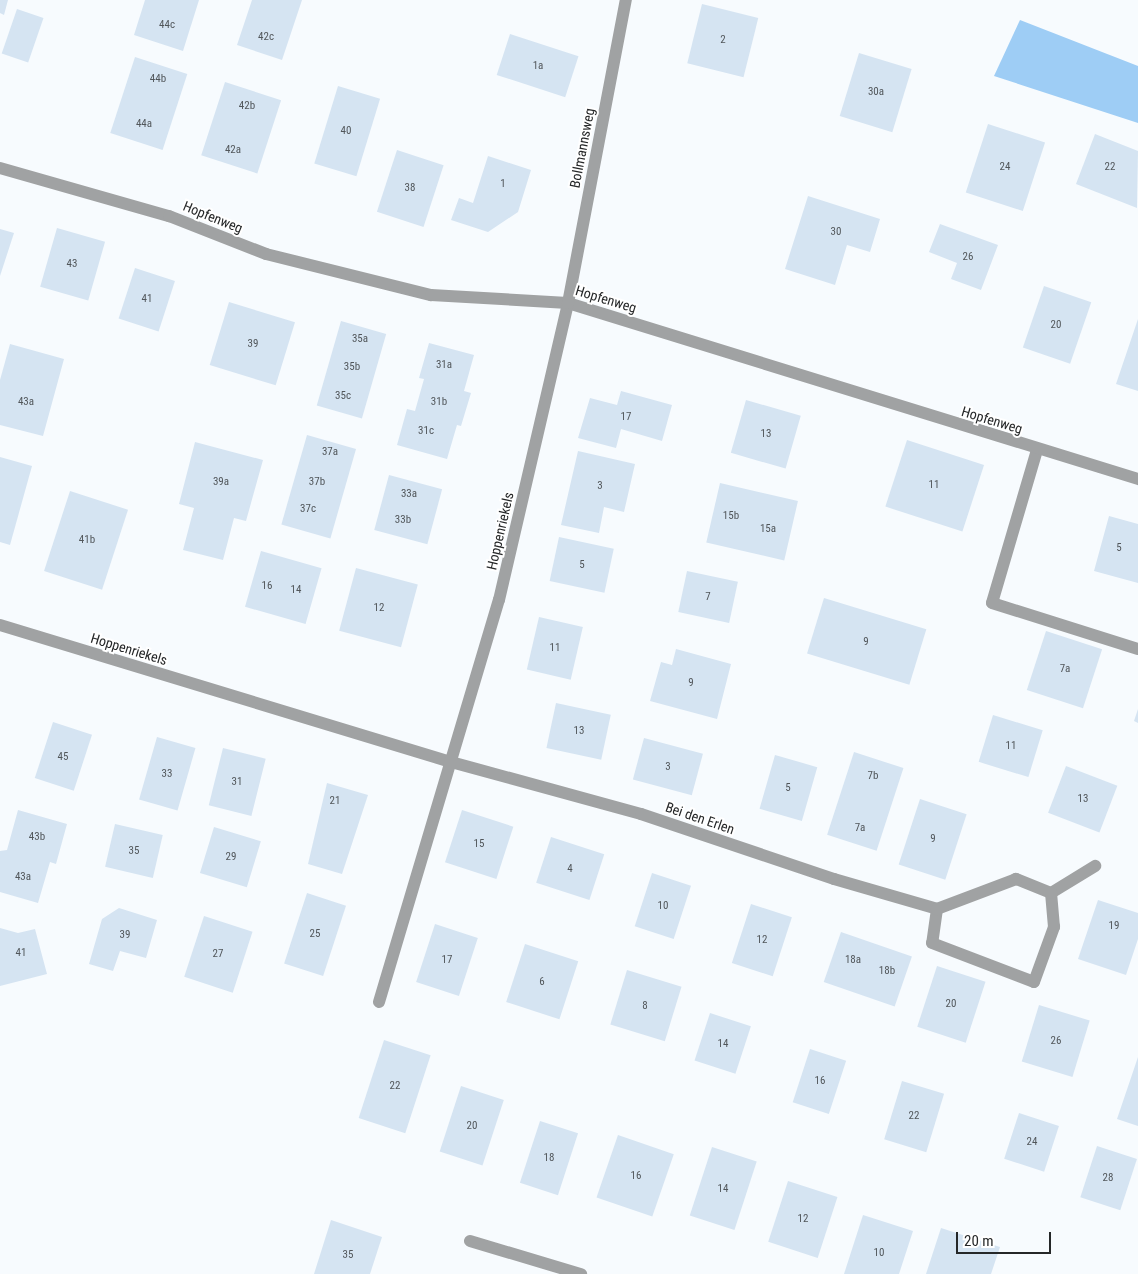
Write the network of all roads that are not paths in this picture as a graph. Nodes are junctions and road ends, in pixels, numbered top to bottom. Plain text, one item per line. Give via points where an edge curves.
1 (626, 0) edge
2 (0, 168) edge
3 (568, 302) junction
4 (1037, 450) junction
5 (1138, 479) edge
6 (0, 625) edge
7 (1138, 649) edge
8 (451, 762) junction
9 (1095, 866) dead end
10 (1051, 893) junction
11 (937, 909) junction
12 (379, 1002) dead end
13 (470, 1241) dead end
14 (581, 1274) edge

1 - 3 street, Bollmannsweg
2 - 3 street, Hopfenweg via 169,216 266,254 431,295
3 - 4 street, Hopfenweg
3 - 8 street, Hoppenriekels via 500,600
4 - 5 street, Hopfenweg
4 - 7 street via 992,603
6 - 8 street, Hoppenriekels
8 - 11 street, Bei den Erlen via 641,814 834,879
8 - 12 street, Hoppenriekels
9 - 10 street
10 - 11 street via 1016,879
10 - 11 street via 1054,927 1034,982 932,943
13 - 14 street

